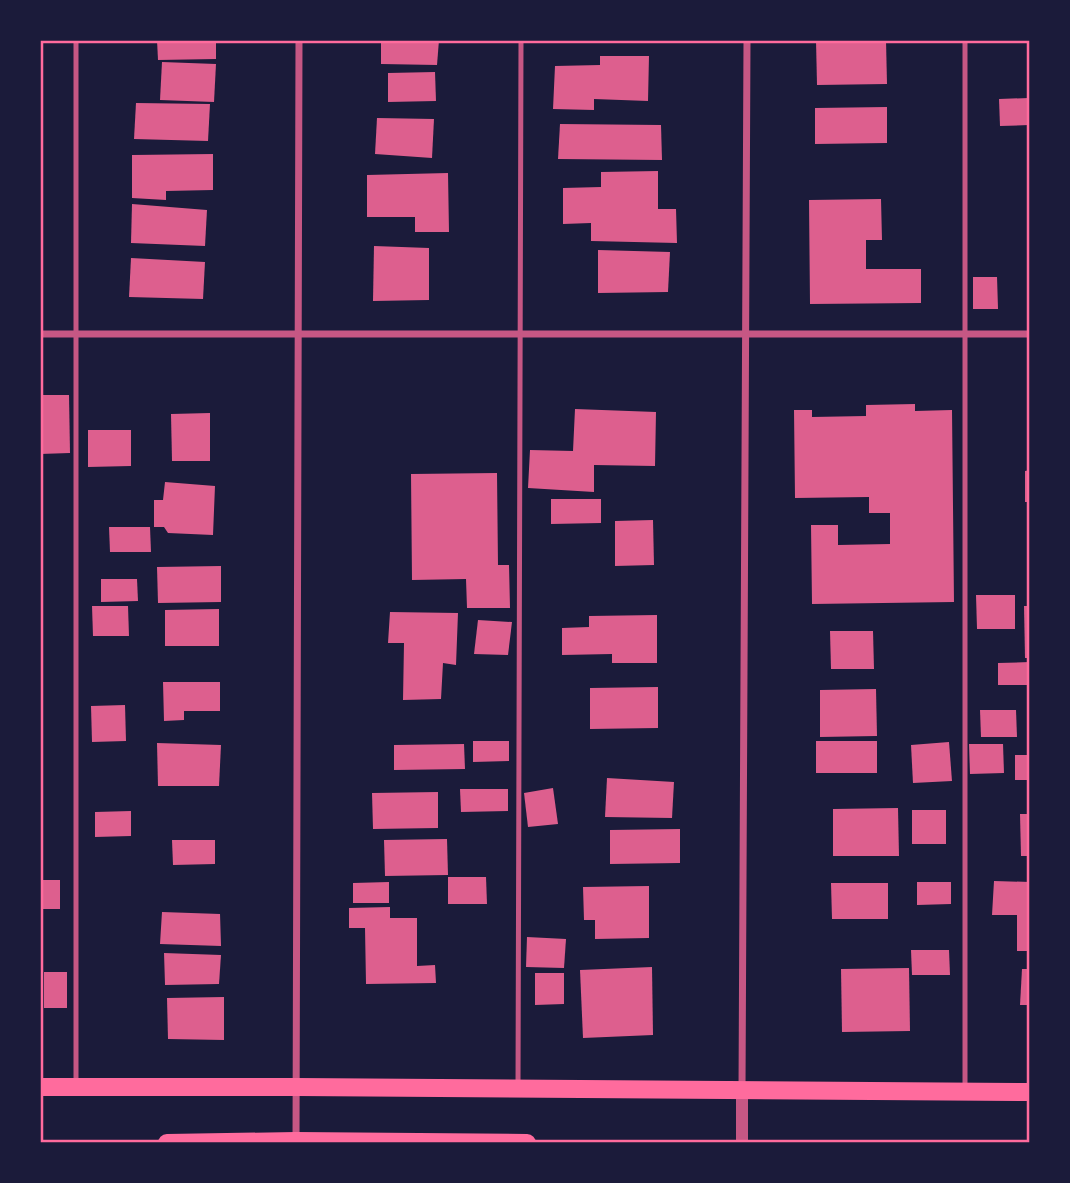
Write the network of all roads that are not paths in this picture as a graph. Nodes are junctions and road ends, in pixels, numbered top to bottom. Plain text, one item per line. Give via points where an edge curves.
1 (76, 40) edge
2 (299, 40) edge
3 (521, 40) edge
4 (747, 40) edge
5 (965, 40) edge
6 (40, 334) edge
7 (78, 334) junction
8 (299, 334) junction
9 (520, 334) junction
10 (747, 334) junction
11 (965, 334) junction
12 (1030, 334) edge
13 (40, 1087) edge
14 (76, 1087) junction
15 (296, 1087) junction
16 (518, 1088) junction
17 (742, 1091) junction
18 (965, 1091) junction
19 (1030, 1092) edge
20 (296, 1142) edge
21 (167, 1143) edge
22 (527, 1143) edge
23 (742, 1143) edge

1 - 7 lane
2 - 8 street
3 - 9 lane
4 - 10 street
5 - 11 lane
6 - 7 street
7 - 8 street
7 - 14 lane
8 - 9 street
8 - 15 street
9 - 10 street
9 - 16 lane
10 - 11 street
10 - 17 street
11 - 12 street
11 - 18 lane
13 - 14 main road
14 - 15 main road
15 - 16 main road
15 - 20 street
16 - 17 main road
17 - 18 main road
17 - 23 street
18 - 19 main road
20 - 21 main road
20 - 22 main road

